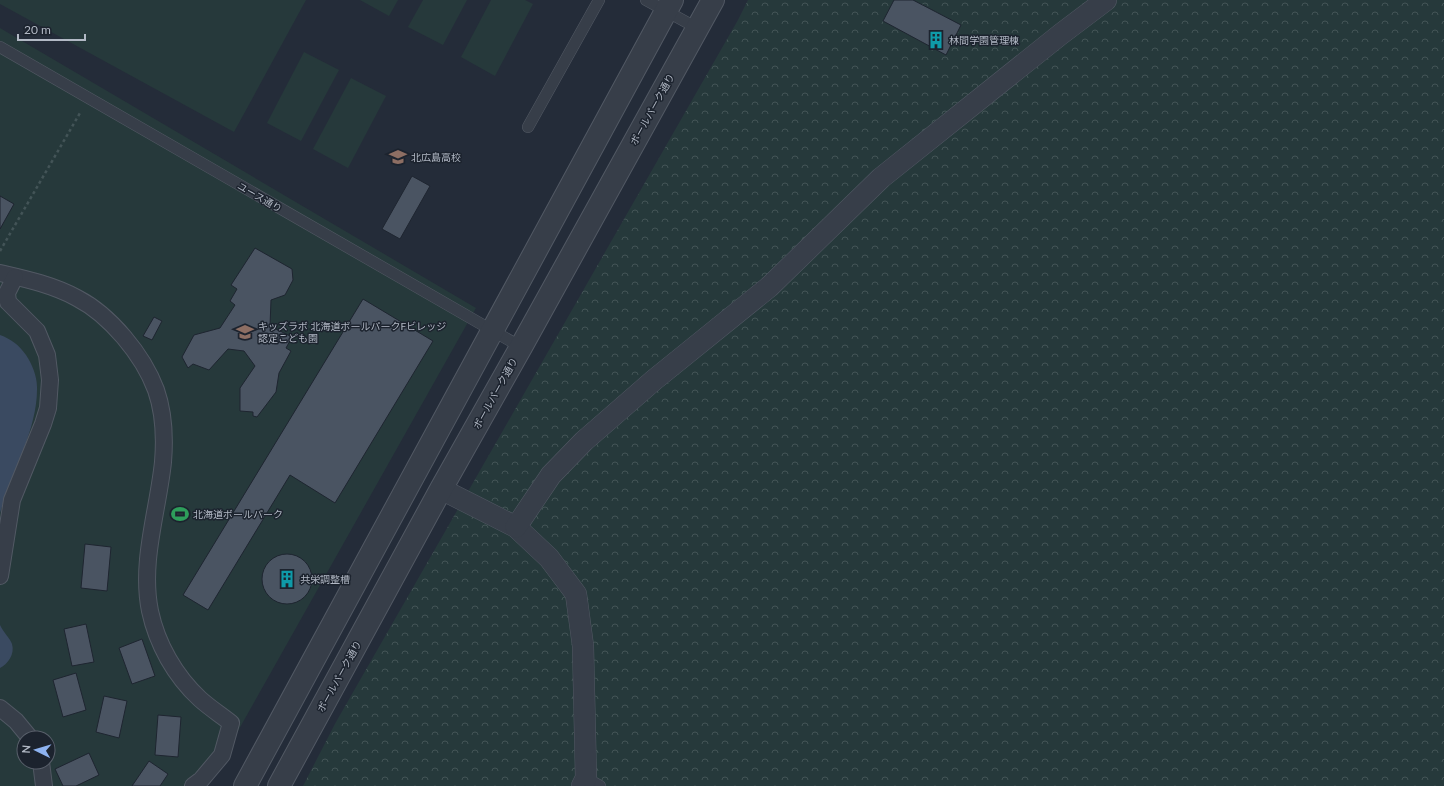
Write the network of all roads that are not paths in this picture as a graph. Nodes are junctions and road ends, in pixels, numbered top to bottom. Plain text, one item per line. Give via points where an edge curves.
1 (599, 0) edge
2 (646, 0) edge
3 (713, 0) edge
4 (1106, 0) edge
5 (669, 6) edge
6 (697, 28) junction
7 (0, 47) edge
8 (528, 127) dead end
9 (0, 273) edge
10 (16, 277) junction
11 (493, 331) junction
12 (521, 347) junction
13 (441, 489) junction
14 (516, 527) junction
15 (0, 576) edge
16 (0, 708) edge
17 (23, 730) edge
18 (43, 770) edge
19 (589, 783) edge
20 (44, 786) edge
21 (193, 786) edge
22 (245, 786) edge
23 (279, 786) edge

1 - 8 lane
2 - 5 lane
3 - 6 street, ボールパーク通り
4 - 14 street via 881,178 768,287 584,441 552,475
5 - 6 lane
5 - 11 street
6 - 12 street, ボールパーク通り
7 - 11 lane, ユース通り
9 - 10 street
10 - 15 street via 7,293 8,302 36,331 47,355 50,380 48,408 43,424 12,500
10 - 21 street via 53,287 94,307 113,324 132,348 156,390 164,432 163,461 149,554 147,584 150,612 164,650 174,668 200,699 231,723 228,758
11 - 12 lane, ユース通り
11 - 22 street
12 - 13 street, ボールパーク通り
13 - 14 street
13 - 23 street, ボールパーク通り
14 - 19 street via 549,558 576,594 583,646
16 - 17 street
18 - 20 street

